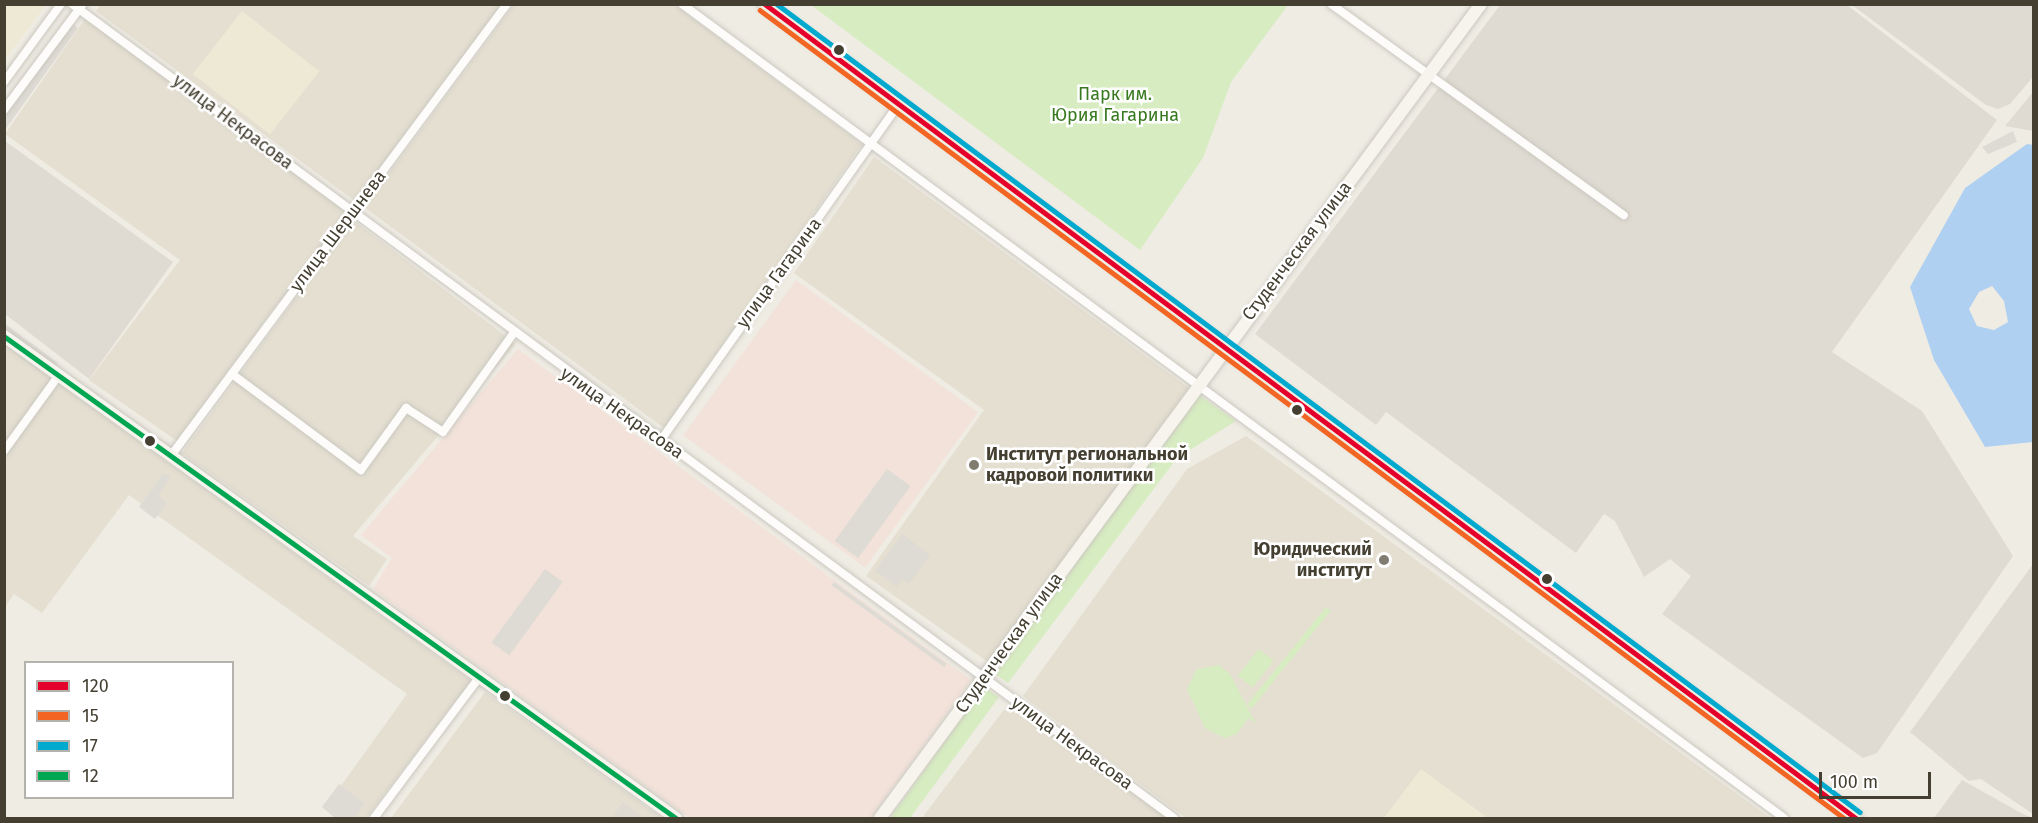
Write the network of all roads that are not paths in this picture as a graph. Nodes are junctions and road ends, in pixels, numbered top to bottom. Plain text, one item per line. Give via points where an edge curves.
1 (61, 4) edge
2 (507, 4) edge
3 (682, 4) edge
4 (764, 4) edge
5 (1331, 4) edge
6 (1482, 4) edge
7 (78, 6) edge
8 (1428, 77) junction
9 (4, 82) edge
10 (898, 105) junction
11 (4, 111) edge
12 (871, 144) junction
13 (353, 212) junction
14 (1624, 215) dead end
15 (513, 334) junction
16 (4, 336) edge
17 (1224, 348) junction
18 (232, 374) junction
19 (59, 375) junction
20 (1197, 386) junction
21 (661, 440) junction
22 (4, 451) edge
23 (170, 457) junction
24 (984, 678) junction
25 (478, 679) junction
26 (374, 819) edge
27 (676, 819) edge
28 (880, 819) edge
29 (1174, 819) edge
30 (1784, 819) edge
31 (1856, 819) edge

1 - 9 street
2 - 13 street, улица Шершнева
3 - 12 street
4 - 10 main road
5 - 8 street
6 - 8 main road, Студенческая улица
7 - 11 street
7 - 13 street, улица Некрасова
8 - 14 street
8 - 17 main road, Студенческая улица
10 - 12 street, улица Гагарина
10 - 17 main road
12 - 20 street
12 - 21 street, улица Гагарина
13 - 15 street, улица Некрасова
13 - 18 street, улица Шершнева
15 - 18 street via 443,432 406,408 361,470
15 - 21 street, улица Некрасова
16 - 19 main road
17 - 20 main road, Студенческая улица
17 - 31 main road
18 - 23 street, улица Шершнева
19 - 22 street
19 - 23 main road
20 - 24 main road, Студенческая улица
20 - 30 street
21 - 24 street, улица Некрасова
23 - 25 main road
24 - 28 main road, Студенческая улица
24 - 29 street, улица Некрасова
25 - 26 street
25 - 27 main road

